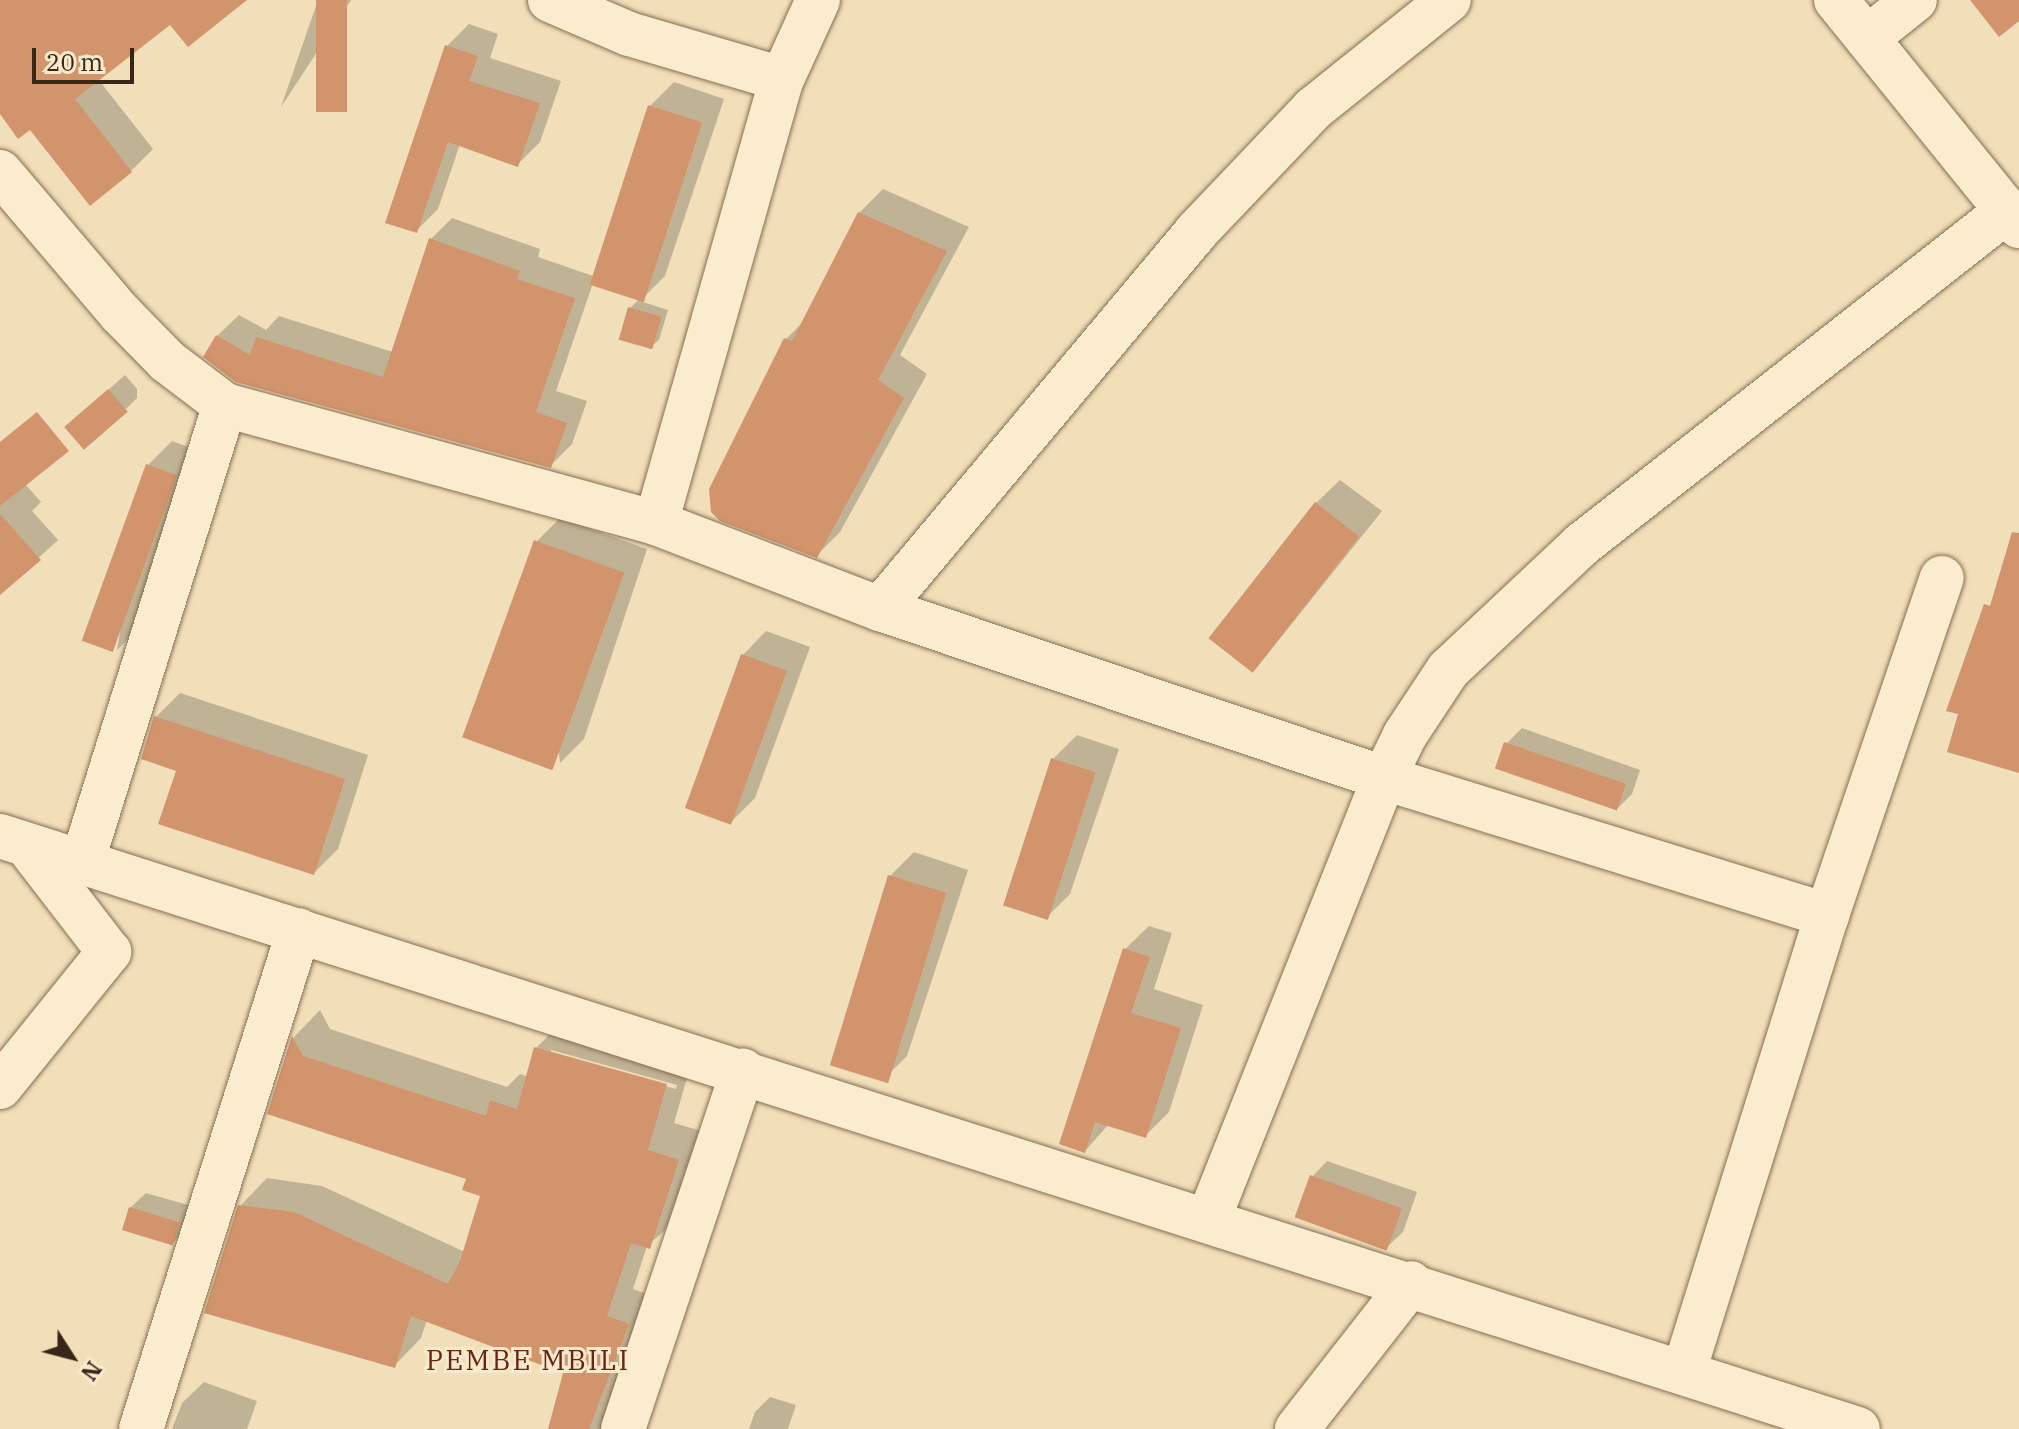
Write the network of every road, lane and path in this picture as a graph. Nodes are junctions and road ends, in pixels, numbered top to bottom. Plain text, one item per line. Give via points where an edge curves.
1 (818, 0) edge
2 (1449, 0) edge
3 (1836, 0) edge
4 (1915, 0) edge
5 (578, 5) edge
6 (1867, 38) junction
7 (782, 79) junction
8 (0, 172) edge
9 (2013, 218) edge
10 (225, 405) junction
11 (656, 523) junction
12 (1942, 578) dead end
13 (880, 609) junction
14 (1384, 778) junction
15 (14, 841) edge
16 (82, 863) junction
17 (1827, 915) junction
18 (299, 930) junction
19 (743, 1071) junction
20 (0, 1087) edge
21 (1209, 1218) junction
22 (1411, 1283) junction
23 (1684, 1370) junction
24 (141, 1429) edge
25 (623, 1429) edge
26 (1297, 1429) edge
27 (1858, 1429) edge

1 - 7 street
2 - 13 street via 1313,109 1196,232
3 - 6 street
4 - 6 street
5 - 7 street via 629,34
6 - 9 street
7 - 11 street
8 - 10 street via 121,314 167,361
9 - 14 street via 1581,545 1448,670
10 - 11 street
10 - 16 street
11 - 13 street
12 - 17 street
13 - 14 street
14 - 17 street
14 - 21 street
15 - 16 street
15 - 20 street via 109,952
16 - 18 street
17 - 23 street
18 - 19 street
18 - 24 street
19 - 21 street
19 - 25 street
21 - 22 street
22 - 23 street
22 - 26 street
23 - 27 street

